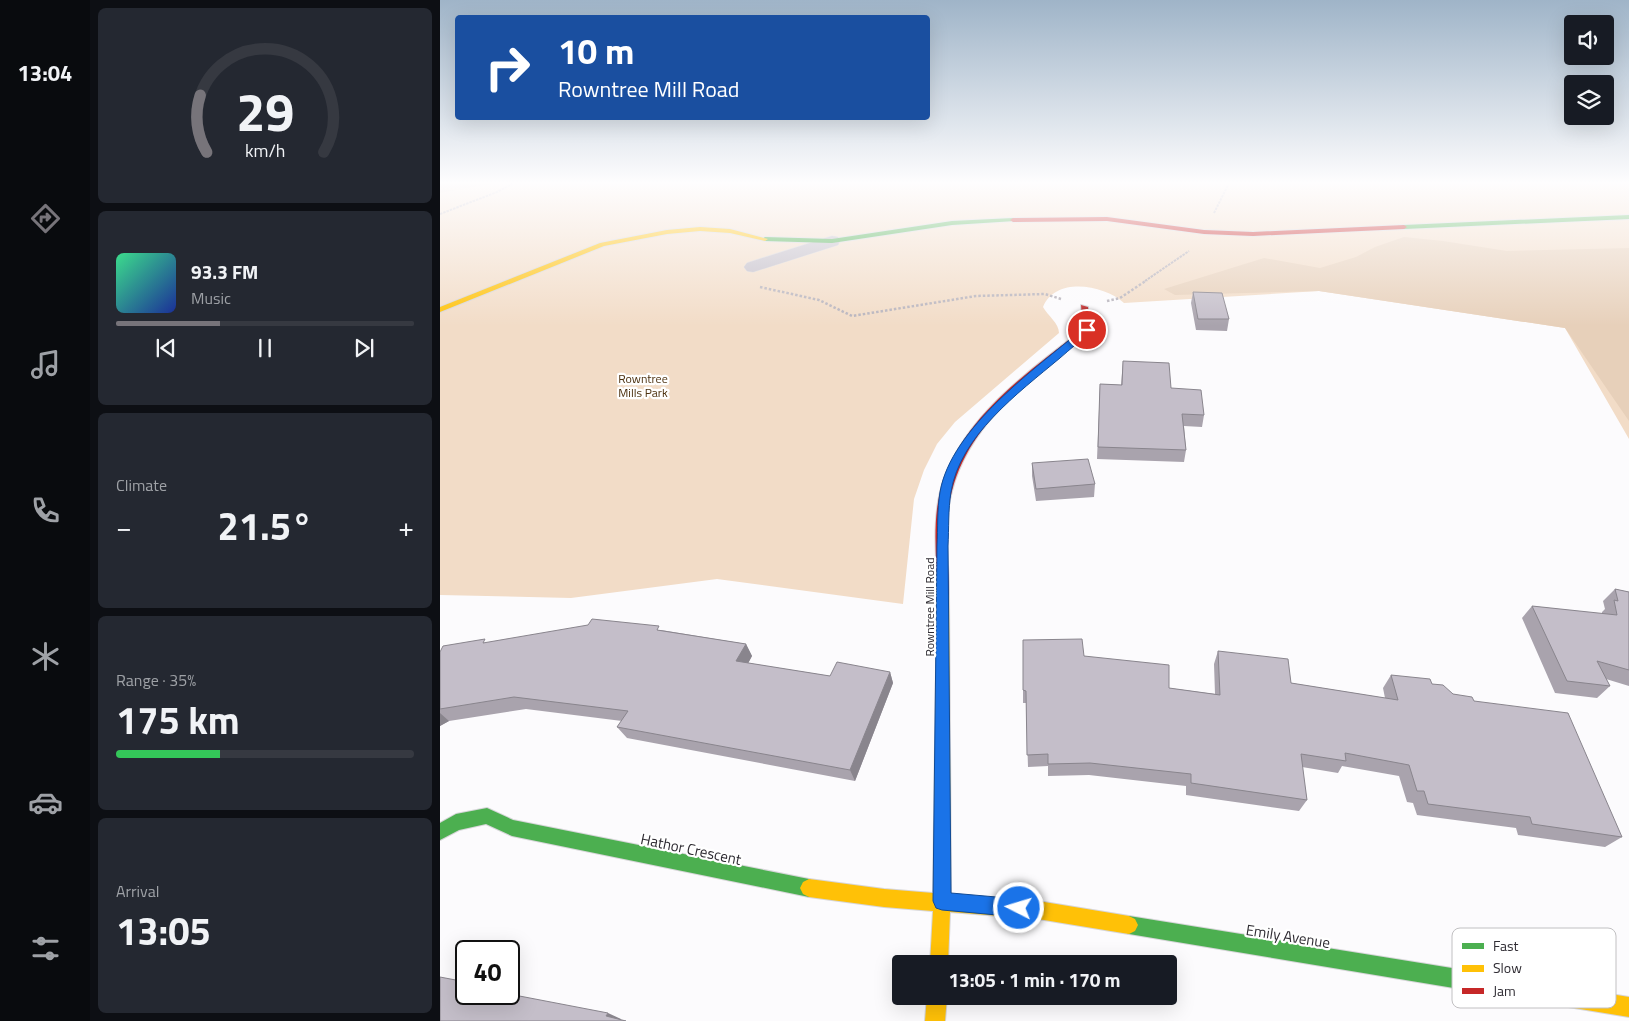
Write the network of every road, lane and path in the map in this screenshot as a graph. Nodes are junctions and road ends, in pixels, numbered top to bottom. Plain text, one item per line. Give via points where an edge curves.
1 (684, 231) edge
2 (725, 231) edge
3 (901, 231) edge
4 (1194, 231) edge
5 (1327, 231) edge
6 (832, 241) junction
7 (1190, 250) dead end
8 (753, 267) dead end
9 (751, 286) dead end
10 (1084, 308) junction
11 (440, 310) edge
12 (440, 832) edge
13 (942, 901) junction
14 (939, 955) edge
15 (1452, 978) edge
16 (936, 1005) edge
17 (1616, 1005) edge
18 (1629, 1007) edge
19 (935, 1021) edge

1 - 11 street via 602,244
2 - 6 street via 764,239
3 - 6 street
4 - 5 street via 1253,234
6 - 8 street
7 - 10 path via 1120,298
9 - 10 path via 820,300 852,316 976,296 1045,294
10 - 13 street, Rowntree Mill Road via 1087,330 984,422 965,444 946,492 942,546
12 - 13 street, Hathor Crescent via 456,822 487,816 512,828 804,887 884,898
13 - 14 street, Rowntree Mill Road
13 - 15 street, Emily Avenue via 1038,910
16 - 19 street
17 - 18 street, Emily Avenue

